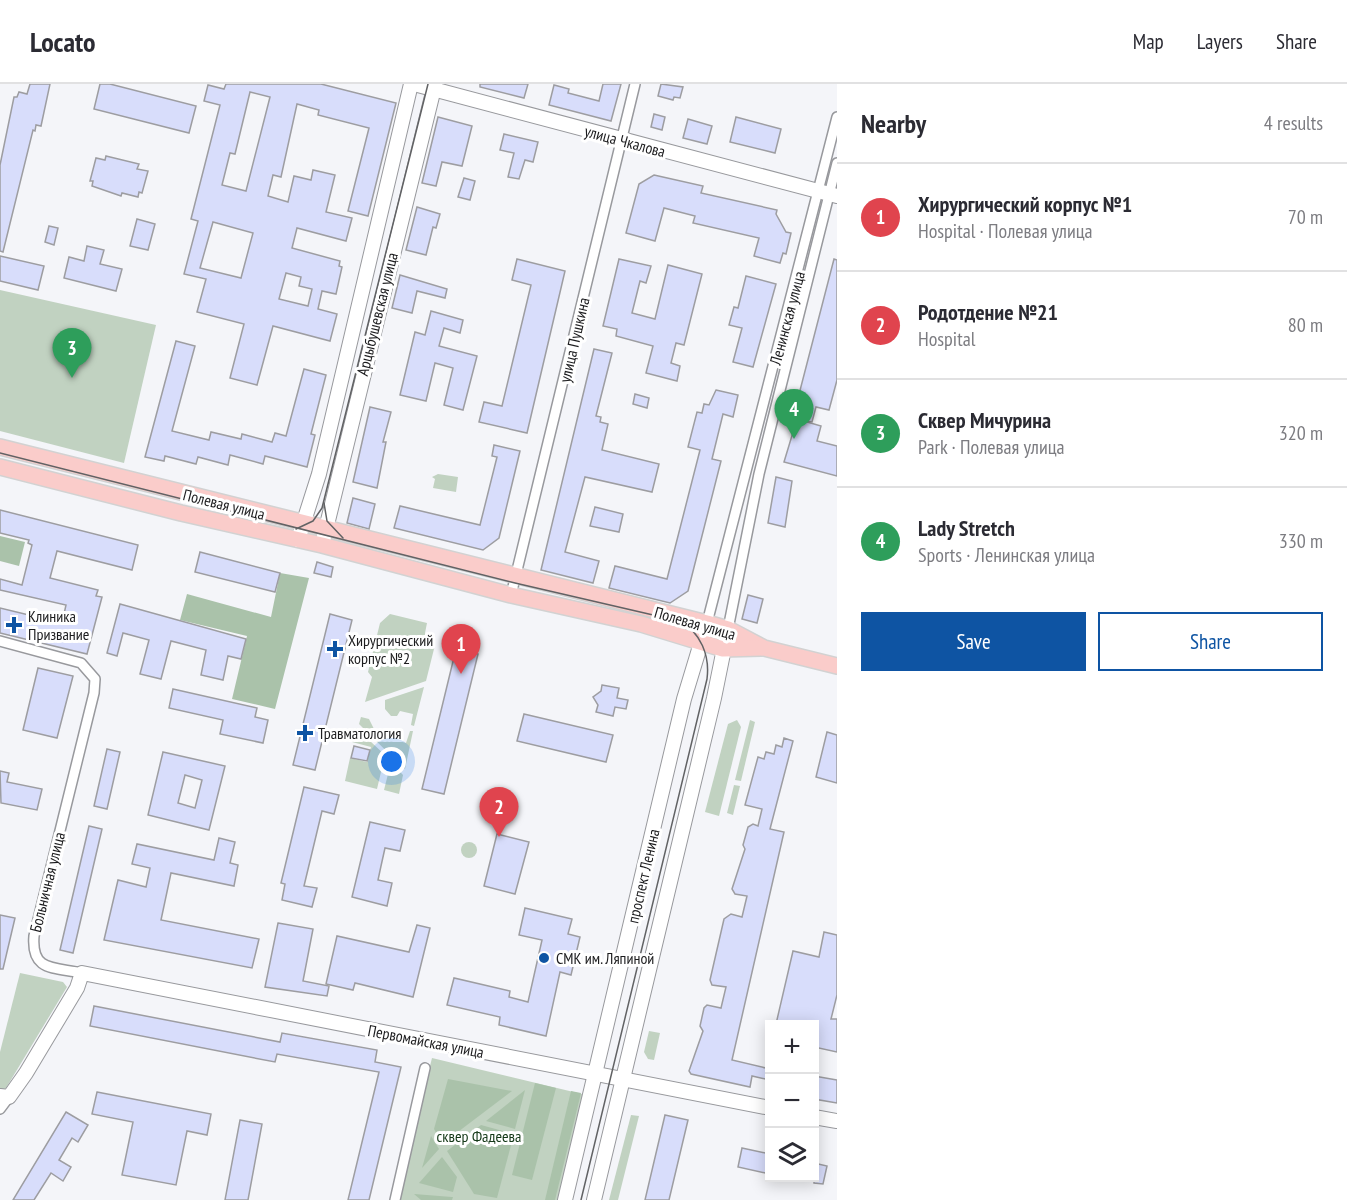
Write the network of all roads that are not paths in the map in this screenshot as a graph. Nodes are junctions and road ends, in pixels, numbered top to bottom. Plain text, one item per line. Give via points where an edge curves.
1 (413, 84) edge
2 (636, 84) edge
3 (434, 86) edge
4 (837, 117) edge
5 (621, 140) junction
6 (837, 163) edge
7 (829, 194) edge
8 (0, 447) edge
9 (0, 466) edge
10 (303, 524) junction
11 (326, 529) junction
12 (298, 540) junction
13 (322, 545) junction
14 (517, 577) junction
15 (512, 595) junction
16 (707, 623) junction
17 (728, 629) junction
18 (0, 641) edge
19 (700, 642) junction
20 (764, 648) junction
21 (723, 649) junction
22 (837, 666) edge
23 (82, 973) junction
24 (425, 1068) dead end
25 (595, 1074) junction
26 (622, 1079) junction
27 (4, 1096) edge
28 (765, 1107) edge
29 (0, 1109) edge
30 (819, 1118) edge
31 (837, 1121) edge
32 (395, 1200) edge
33 (565, 1200) edge
34 (594, 1200) edge

1 - 3 main road, улица Чкалова
1 - 10 main road, Арцыбушевская улица via 319,474
2 - 5 street, улица Пушкина
3 - 5 main road, улица Чкалова
3 - 11 main road, Арцыбушевская улица
4 - 7 street, Ленинская улица
5 - 7 main road, улица Чкалова
5 - 14 street, улица Пушкина
6 - 7 street, Ленинская улица
7 - 16 street, Ленинская улица
7 - 17 street, Ленинская улица via 759,474
8 - 10 main road, Полевая улица
9 - 12 main road, Полевая улица
10 - 11 main road, Полевая улица
10 - 12 main road, Арцыбушевская улица
11 - 13 main road, Арцыбушевская улица
11 - 14 main road, Полевая улица
12 - 13 main road, Полевая улица
13 - 15 main road, Полевая улица
14 - 15 street, улица Пушкина
14 - 16 main road, Полевая улица
15 - 19 main road, Полевая улица
16 - 17 main road, Полевая улица
16 - 19 main road, проспект Ленина
17 - 20 main road, Полевая улица
17 - 21 main road, проспект Ленина
18 - 23 street, Больничная улица via 73,660 91,672 96,685 32,952 43,964
19 - 21 main road, Полевая улица
19 - 25 main road, проспект Ленина
20 - 21 main road, Полевая улица
20 - 22 main road
21 - 26 main road, проспект Ленина
23 - 25 main road, Первомайская улица
23 - 27 main road via 51,1033
24 - 32 street
25 - 26 main road, Первомайская улица
25 - 33 main road, проспект Ленина
26 - 28 main road, Первомайская улица
26 - 34 main road, проспект Ленина
27 - 29 street
30 - 31 main road

